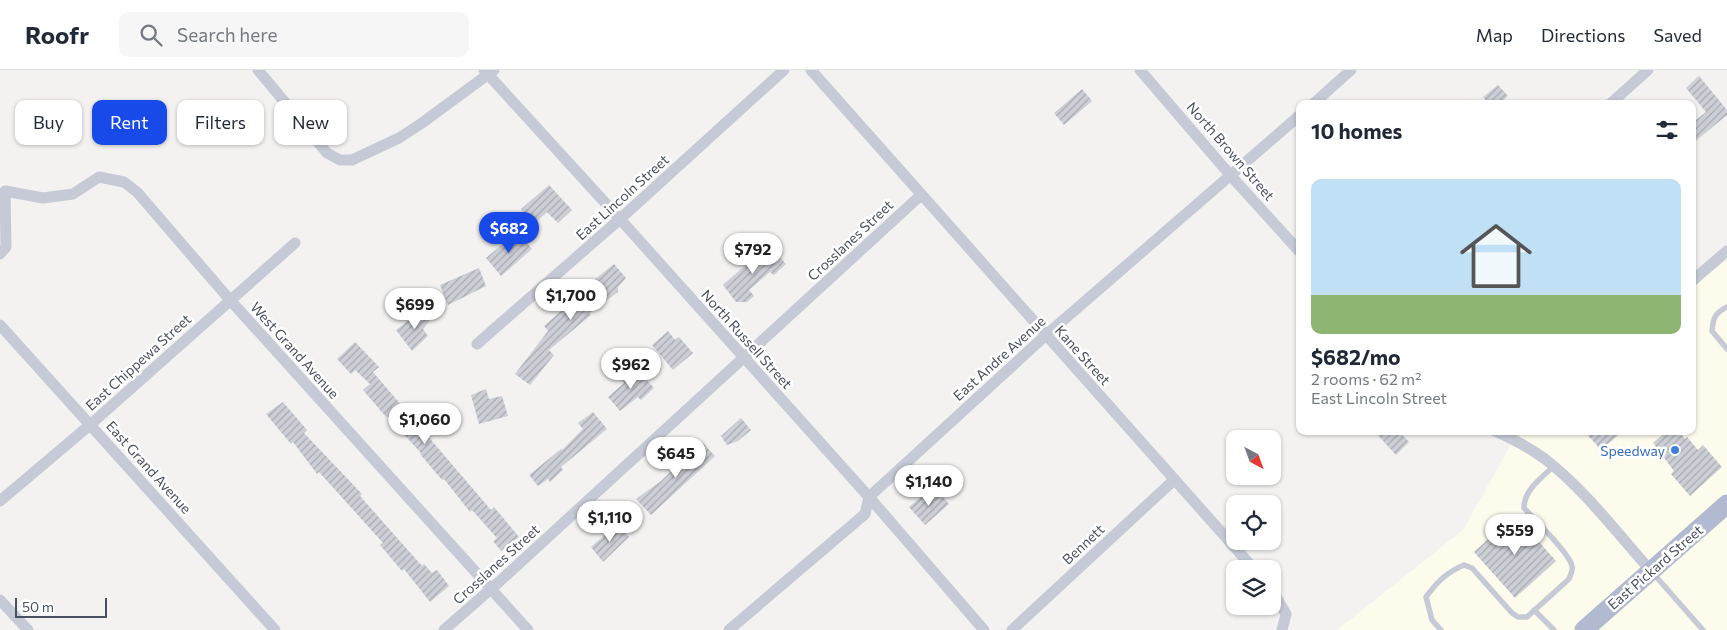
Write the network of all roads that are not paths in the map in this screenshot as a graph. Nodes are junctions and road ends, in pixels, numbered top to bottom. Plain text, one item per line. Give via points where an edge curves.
1 (258, 70) edge
2 (784, 70) edge
3 (811, 70) edge
4 (1140, 70) edge
5 (1352, 70) edge
6 (1648, 70) edge
7 (489, 72) edge
8 (1318, 100) edge
9 (1614, 100) edge
10 (1296, 119) edge
11 (1231, 176) junction
12 (3, 188) edge
13 (921, 195) junction
14 (620, 219) junction
15 (295, 243) dead end
16 (1296, 248) edge
17 (1727, 251) edge
18 (0, 254) edge
19 (1696, 278) edge
20 (230, 300) junction
21 (1727, 307) edge
22 (0, 325) edge
23 (1045, 336) junction
24 (477, 344) dead end
25 (1727, 349) edge
26 (744, 358) junction
27 (91, 424) junction
28 (1504, 435) edge
29 (1518, 435) edge
30 (1514, 439) junction
31 (1554, 466) junction
32 (1174, 480) junction
33 (869, 497) junction
34 (0, 501) edge
35 (1727, 504) edge
36 (1246, 560) edge
37 (1651, 571) junction
38 (492, 589) junction
39 (0, 600) edge
40 (1281, 605) edge
41 (1534, 610) junction
42 (28, 630) edge
43 (275, 630) edge
44 (444, 630) edge
45 (528, 630) edge
46 (729, 630) edge
47 (984, 630) edge
48 (1012, 630) edge
49 (1282, 630) edge
50 (1441, 630) edge
51 (1554, 630) edge
52 (1584, 630) edge
53 (1703, 630) edge

1 - 7 street via 327,153 340,160 352,160 398,138
2 - 14 street, East Lincoln Street
3 - 13 street, Kane Street
4 - 11 street, North Brown Street
5 - 8 street
6 - 9 street
7 - 14 street, North Russell Street
10 - 11 street, East Andre Avenue
11 - 16 street, North Brown Street
11 - 23 street, East Andre Avenue
12 - 18 street via 6,247
12 - 20 street, West Grand Avenue via 43,198 73,194 99,177 124,182 137,192
13 - 23 street, Kane Street
13 - 26 street, Crosslanes Street
14 - 24 street, East Lincoln Street
14 - 26 street, North Russell Street
15 - 20 street, East Chippewa Street
17 - 19 street
20 - 27 street, East Chippewa Street
20 - 38 street, West Grand Avenue
21 - 25 lane via 1718,311 1712,331
22 - 27 street, East Grand Avenue
23 - 32 street, Kane Street
23 - 33 street, East Andre Avenue
26 - 33 street, North Russell Street
26 - 38 street, Crosslanes Street
27 - 34 street, East Chippewa Street
27 - 43 street, East Grand Avenue
28 - 30 street
29 - 30 street
30 - 31 street
31 - 37 street
31 - 41 lane via 1524,498 1524,508 1564,553 1573,571
32 - 36 street, Kane Street
32 - 48 street, Bennett
33 - 46 street, East Andre Avenue via 865,514
33 - 47 street, North Russell Street
35 - 37 main road, East Pickard Street
37 - 52 main road, East Pickard Street
37 - 53 lane
38 - 44 street, Crosslanes Street
38 - 45 street, West Grand Avenue
39 - 42 street
40 - 49 street via 1286,614
41 - 50 lane via 1527,618 1518,617 1472,568 1464,565 1436,583 1426,597 1432,620
41 - 51 lane

